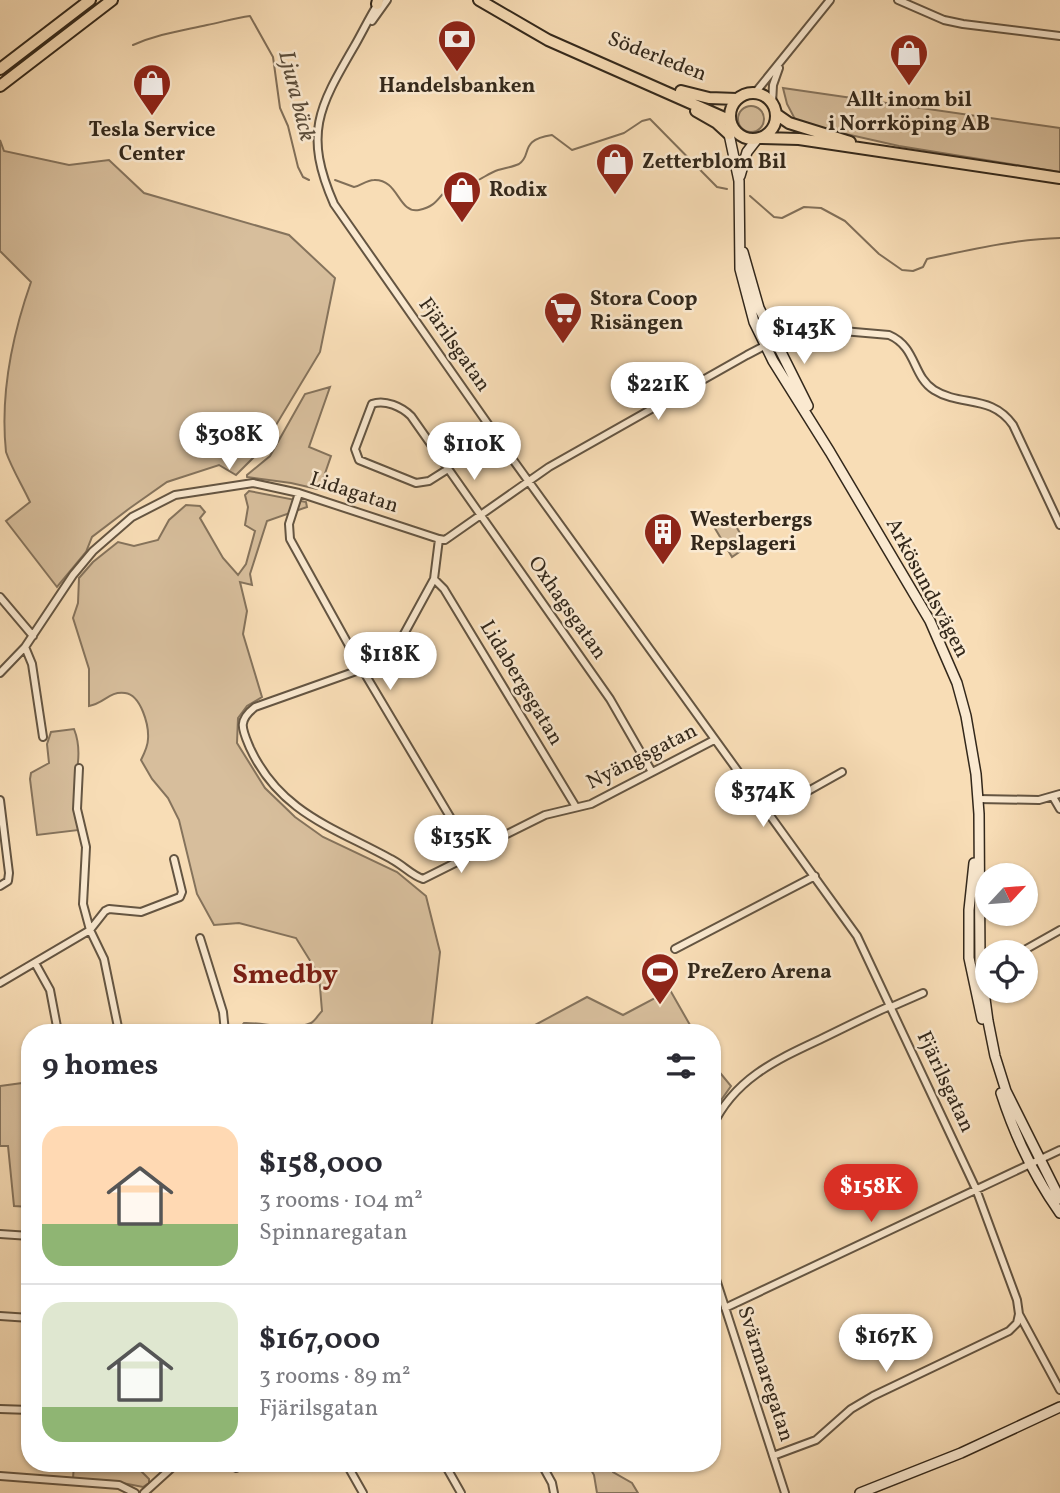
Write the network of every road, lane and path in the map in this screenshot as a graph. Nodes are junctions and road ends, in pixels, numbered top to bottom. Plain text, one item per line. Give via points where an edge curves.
1 (88, 0) edge
2 (112, 0) edge
3 (478, 0) edge
4 (491, 0) edge
5 (830, 0) edge
6 (380, 1) edge
7 (899, 1) edge
8 (1060, 36) edge
9 (355, 45) junction
10 (781, 63) junction
11 (0, 69) edge
12 (0, 86) edge
13 (755, 93) junction
14 (737, 99) junction
15 (774, 113) junction
16 (730, 125) junction
17 (760, 138) junction
18 (879, 151) junction
19 (1060, 178) edge
20 (739, 181) junction
21 (738, 224) junction
22 (774, 341) junction
23 (764, 346) junction
24 (830, 452) junction
25 (447, 469) junction
26 (529, 481) junction
27 (299, 493) junction
28 (481, 516) junction
29 (1060, 525) edge
30 (439, 539) junction
31 (434, 579) junction
32 (0, 597) edge
33 (33, 636) junction
34 (25, 647) junction
35 (362, 669) junction
36 (0, 673) edge
37 (43, 737) dead end
38 (714, 740) junction
39 (79, 768) dead end
40 (652, 772) junction
41 (842, 772) dead end
42 (1057, 795) edge
43 (978, 799) junction
44 (0, 800) edge
45 (576, 807) junction
46 (1060, 809) edge
47 (769, 813) junction
48 (471, 852) junction
49 (174, 859) dead end
50 (815, 876) junction
51 (0, 886) edge
52 (90, 930) junction
53 (1060, 930) edge
54 (201, 938) dead end
55 (975, 941) edge
56 (1038, 942) edge
57 (675, 949) dead end
58 (35, 963) junction
59 (0, 983) edge
60 (923, 993) dead end
61 (986, 1003) edge
62 (986, 1003) edge
63 (890, 1006) junction
64 (56, 1024) edge
65 (117, 1024) edge
66 (224, 1024) edge
67 (721, 1111) edge
68 (1060, 1150) edge
69 (1039, 1160) junction
70 (1029, 1165) junction
71 (976, 1189) junction
72 (1060, 1199) edge
73 (1060, 1213) edge
74 (0, 1234) edge
75 (21, 1235) edge
76 (721, 1295) edge
77 (725, 1308) junction
78 (1019, 1314) junction
79 (0, 1316) edge
80 (21, 1317) edge
81 (1060, 1390) edge
82 (1060, 1407) edge
83 (0, 1409) edge
84 (21, 1410) edge
85 (773, 1456) junction
86 (167, 1472) edge
87 (351, 1472) edge
88 (449, 1472) edge
89 (546, 1472) edge
90 (0, 1476) edge
91 (135, 1493) edge
92 (144, 1493) edge
93 (363, 1493) edge
94 (461, 1493) edge
95 (554, 1493) edge
96 (785, 1493) edge
97 (860, 1493) edge

1 - 11 main road
2 - 12 main road
3 - 16 main road, Söderleden via 548,40 702,106
4 - 14 main road, Söderleden via 667,86 709,98
5 - 10 street
6 - 9 street, Fjärilsgatan
6 - 9 street, Fjärilsgatan
7 - 8 street via 944,20
9 - 26 street, Fjärilsgatan via 320,115 318,149 326,187 353,233
10 - 13 street
10 - 15 street via 773,85
13 - 14 main road
13 - 15 main road via 765,96
14 - 16 main road via 730,111
15 - 17 main road via 768,134
15 - 18 main road via 797,132
16 - 17 main road via 747,139
16 - 20 main road, Arkösundsvägen
17 - 18 main road
17 - 20 main road, Arkösundsvägen via 747,152
18 - 19 main road
20 - 21 main road, Arkösundsvägen
21 - 22 main road, Arkösundsvägen via 753,292
21 - 23 main road, Arkösundsvägen via 744,289
22 - 23 street
22 - 24 main road, Arkösundsvägen
22 - 29 street via 808,328 895,338 906,347 931,388 988,405 1007,417
23 - 24 main road, Arkösundsvägen
23 - 26 street
24 - 43 main road, Arkösundsvägen via 949,661 971,738
25 - 25 street, Oxhagsgatan via 405,411 380,401 372,404 355,449 359,460 416,483 429,481
25 - 28 street, Oxhagsgatan
26 - 28 street
26 - 38 street, Fjärilsgatan
27 - 30 street, Lidagatan
27 - 33 street, Lidagatan via 254,483 212,488 175,495 132,517 73,575
27 - 35 street via 289,524 290,539
28 - 30 street via 452,537
28 - 40 street, Oxhagsgatan via 610,699
30 - 31 street
31 - 35 street via 392,656
31 - 45 street, Lidabergsgatan
32 - 33 street
33 - 34 street, Lidagatan
34 - 36 street, Lidagatan
34 - 37 street via 32,664
35 - 48 street
35 - 48 street, Nyängsgatan via 247,713 242,730 256,760 286,799 317,822 393,860 416,877 429,877
38 - 40 street, Nyängsgatan
38 - 47 street, Fjärilsgatan
39 - 52 street via 77,809 86,847 83,904
40 - 45 street, Nyängsgatan via 591,804
41 - 47 street
42 - 43 street via 1039,800
42 - 46 street
43 - 55 main road, Arkösundsvägen via 969,910
44 - 51 street via 9,873 8,881
45 - 48 street, Nyängsgatan via 545,815
47 - 50 street, Fjärilsgatan
49 - 52 street via 180,897 141,912 109,909
50 - 57 street
50 - 63 street, Fjärilsgatan via 857,936
52 - 58 street
52 - 65 street via 104,959
53 - 56 street
54 - 66 street
58 - 59 street
58 - 64 street via 50,990
60 - 63 street
61 - 69 main road, Arkösundsvägen via 1006,1091
62 - 70 main road, Arkösundsvägen via 998,1080
63 - 67 street via 757,1072
63 - 71 street, Fjärilsgatan
68 - 69 street
69 - 70 street
69 - 72 main road, Arkösundsvägen
70 - 71 street
70 - 73 main road, Arkösundsvägen
71 - 77 street
71 - 78 street, Fjärilsgatan
74 - 75 street
76 - 77 street, Svärmaregatan
77 - 85 street, Svärmaregatan
78 - 81 street, Fjärilsgatan
78 - 85 street via 1009,1331 873,1396 816,1440
79 - 80 street
82 - 97 main road
83 - 84 street
85 - 96 street, Svärmaregatan
86 - 92 street
87 - 93 street
88 - 94 street
89 - 95 street
90 - 91 street via 119,1485

